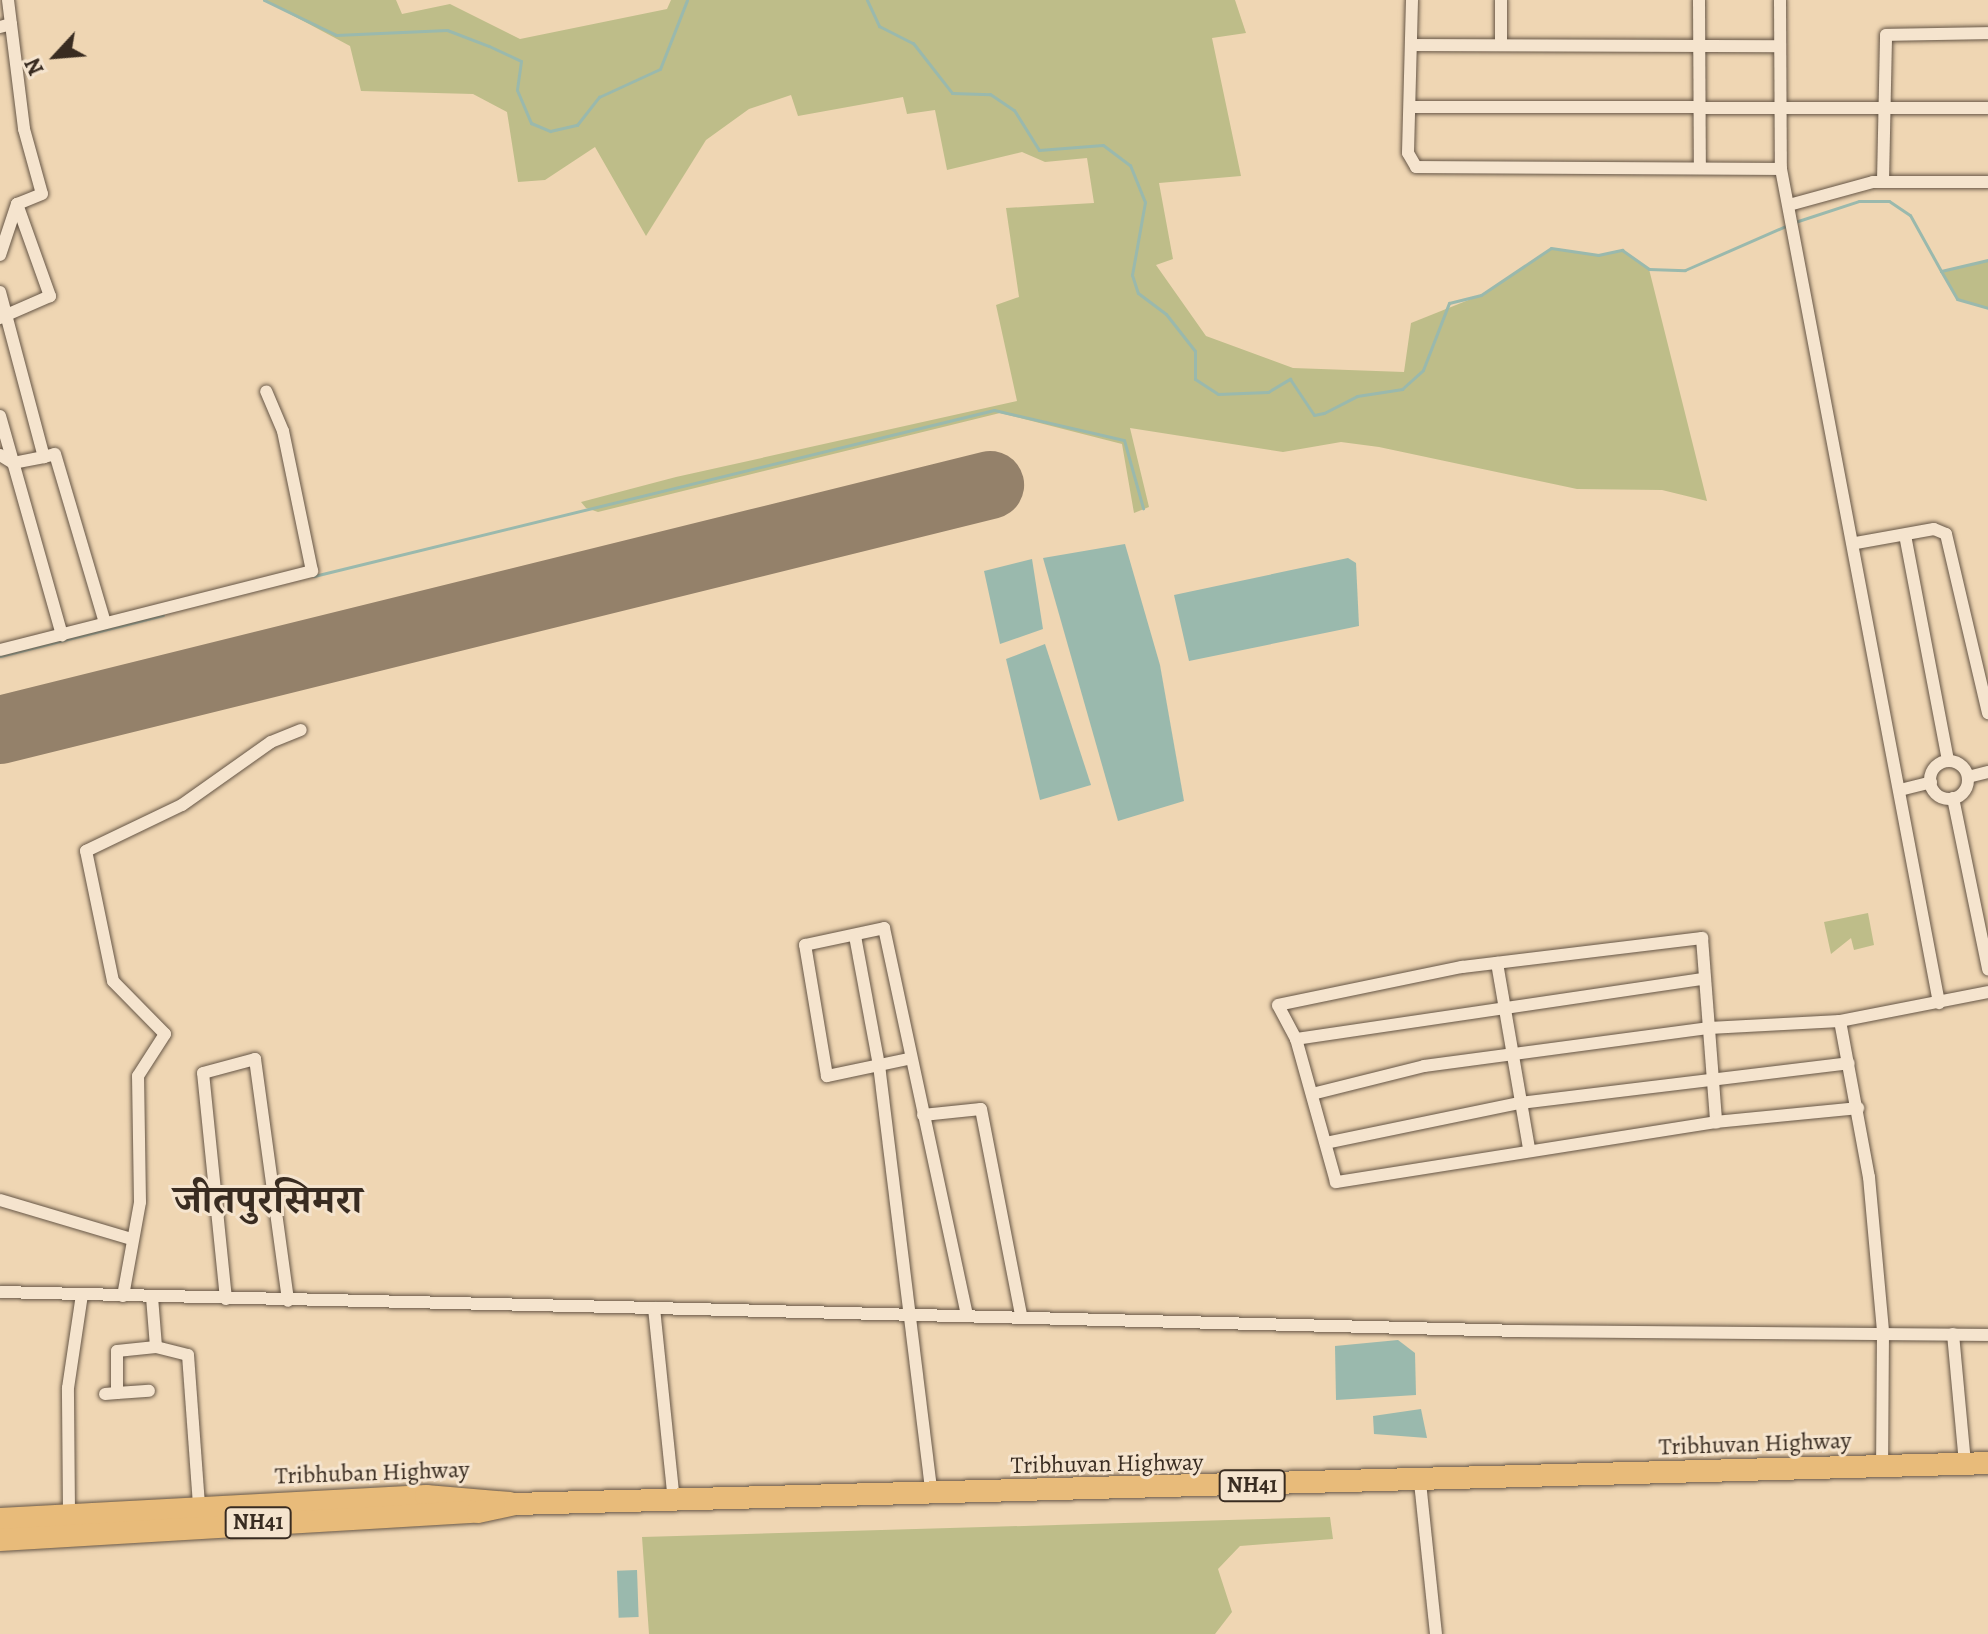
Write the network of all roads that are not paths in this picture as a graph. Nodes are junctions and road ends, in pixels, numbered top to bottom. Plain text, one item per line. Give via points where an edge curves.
1 (8, 0) edge
2 (1412, 0) edge
3 (1501, 0) edge
4 (1699, 0) edge
5 (1780, 0) edge
6 (6, 25) edge
7 (1988, 33) edge
8 (1411, 45) junction
9 (1501, 45) junction
10 (1780, 46) junction
11 (1698, 47) junction
12 (1410, 107) junction
13 (1698, 107) junction
14 (1883, 107) junction
15 (1780, 108) junction
16 (1988, 108) edge
17 (1700, 167) junction
18 (1781, 169) junction
19 (1883, 181) junction
20 (1988, 182) edge
21 (17, 204) junction
22 (1790, 212) junction
23 (0, 255) edge
24 (0, 292) edge
25 (3, 318) edge
26 (266, 391) dead end
27 (0, 416) edge
28 (0, 455) edge
29 (44, 457) junction
30 (13, 463) junction
31 (1905, 535) junction
32 (1856, 543) junction
33 (105, 623) junction
34 (62, 635) junction
35 (0, 650) edge
36 (1988, 713) edge
37 (301, 730) dead end
38 (1948, 761) junction
39 (1988, 772) edge
40 (1968, 777) junction
41 (1931, 782) junction
42 (1900, 790) junction
43 (1953, 798) junction
44 (855, 936) junction
45 (1497, 963) junction
46 (1988, 969) edge
47 (1704, 979) junction
48 (1988, 992) edge
49 (1939, 1003) junction
50 (1504, 1005) junction
51 (1840, 1021) junction
52 (1709, 1028) junction
53 (1296, 1039) junction
54 (1512, 1054) junction
55 (908, 1059) junction
56 (1849, 1063) junction
57 (879, 1065) junction
58 (1711, 1075) junction
59 (1312, 1094) junction
60 (1520, 1103) junction
61 (1858, 1108) junction
62 (923, 1115) junction
63 (1716, 1122) junction
64 (1326, 1143) junction
65 (1529, 1149) junction
66 (0, 1200) edge
67 (132, 1239) junction
68 (0, 1292) edge
69 (82, 1294) junction
70 (123, 1296) junction
71 (152, 1297) junction
72 (226, 1299) junction
73 (288, 1301) junction
74 (654, 1308) junction
75 (1021, 1314) junction
76 (967, 1315) junction
77 (905, 1316) junction
78 (1883, 1332) junction
79 (1953, 1334) junction
80 (1988, 1335) edge
81 (156, 1347) junction
82 (149, 1391) dead end
83 (1977, 1463) edge
84 (1882, 1465) junction
85 (1420, 1482) junction
86 (932, 1495) junction
87 (674, 1501) junction
88 (199, 1504) junction
89 (515, 1504) junction
90 (69, 1512) junction
91 (0, 1519) edge
92 (0, 1540) edge
93 (1436, 1634) edge

1 - 6 street
2 - 8 street
3 - 9 street
4 - 11 street
5 - 10 street
6 - 21 street via 24,129 42,194
7 - 14 street via 1886,35
8 - 9 street
8 - 12 street
9 - 11 street
10 - 11 street
10 - 15 street
11 - 13 street
12 - 13 street
12 - 17 street via 1408,153 1425,170
13 - 15 street
13 - 17 street
14 - 15 street
14 - 16 street
14 - 19 street
15 - 18 street
17 - 18 street
18 - 22 street
19 - 20 street
19 - 22 street
21 - 23 street
21 - 25 street via 50,296
22 - 32 street
24 - 25 street
25 - 29 street
26 - 33 street via 283,431 312,571
27 - 30 street
28 - 30 street
29 - 30 street
29 - 33 street via 55,454
30 - 34 street
31 - 32 street
31 - 36 street via 1934,529 1951,542
31 - 38 street
32 - 42 street
33 - 34 street
34 - 35 street
37 - 67 street via 271,742 182,805 86,851 113,981 165,1034 138,1076 140,1202
38 - 40 street
38 - 41 street via 1933,770
39 - 40 street
40 - 43 street
41 - 42 street
41 - 43 street via 1936,793
42 - 49 street
43 - 46 street
44 - 55 street via 884,928
44 - 57 street
44 - 57 street via 805,945 827,1076
45 - 47 street via 1702,938
45 - 50 street
45 - 53 street via 1284,1001 1278,1005
47 - 50 street
47 - 52 street
48 - 49 street
49 - 51 street
50 - 53 street
50 - 54 street
51 - 52 street
51 - 56 street
52 - 54 street
52 - 58 street
53 - 59 street
54 - 59 street via 1424,1066
54 - 60 street
55 - 57 street
55 - 62 street
56 - 58 street
56 - 61 street
57 - 77 street
58 - 60 street
58 - 63 street
59 - 64 street
60 - 64 street
60 - 65 street
61 - 63 street
61 - 78 street
62 - 75 street via 981,1109
62 - 76 street
63 - 65 street
64 - 65 street via 1336,1182
66 - 67 street
67 - 70 street
68 - 69 street
69 - 70 street
69 - 90 street via 68,1388
70 - 71 street
71 - 72 street
71 - 81 street
72 - 73 street
72 - 73 street via 203,1073 255,1059
73 - 74 street
74 - 77 street
74 - 87 street
75 - 76 street
75 - 78 street via 1536,1332
76 - 77 street
77 - 86 street
78 - 79 street
78 - 84 street
79 - 80 street
79 - 83 street
81 - 82 street via 117,1351 111,1394
81 - 88 street via 188,1355
83 - 84 highway, Tribhuvan Highway / NH41
84 - 85 highway, Tribhuvan Highway / NH41
85 - 86 highway, Tribhuvan Highway / NH41
85 - 93 street
86 - 87 highway, Tribhuvan Highway / NH41
87 - 89 highway, Tribhuvan Highway / NH41
88 - 89 highway, Tribhuban Highway / NH41 via 483,1495
88 - 90 highway, Tribhuban Highway / NH41
89 - 92 highway, Tribhuban Highway / NH41 via 478,1512
90 - 91 highway, Tribhuban Highway / NH41

